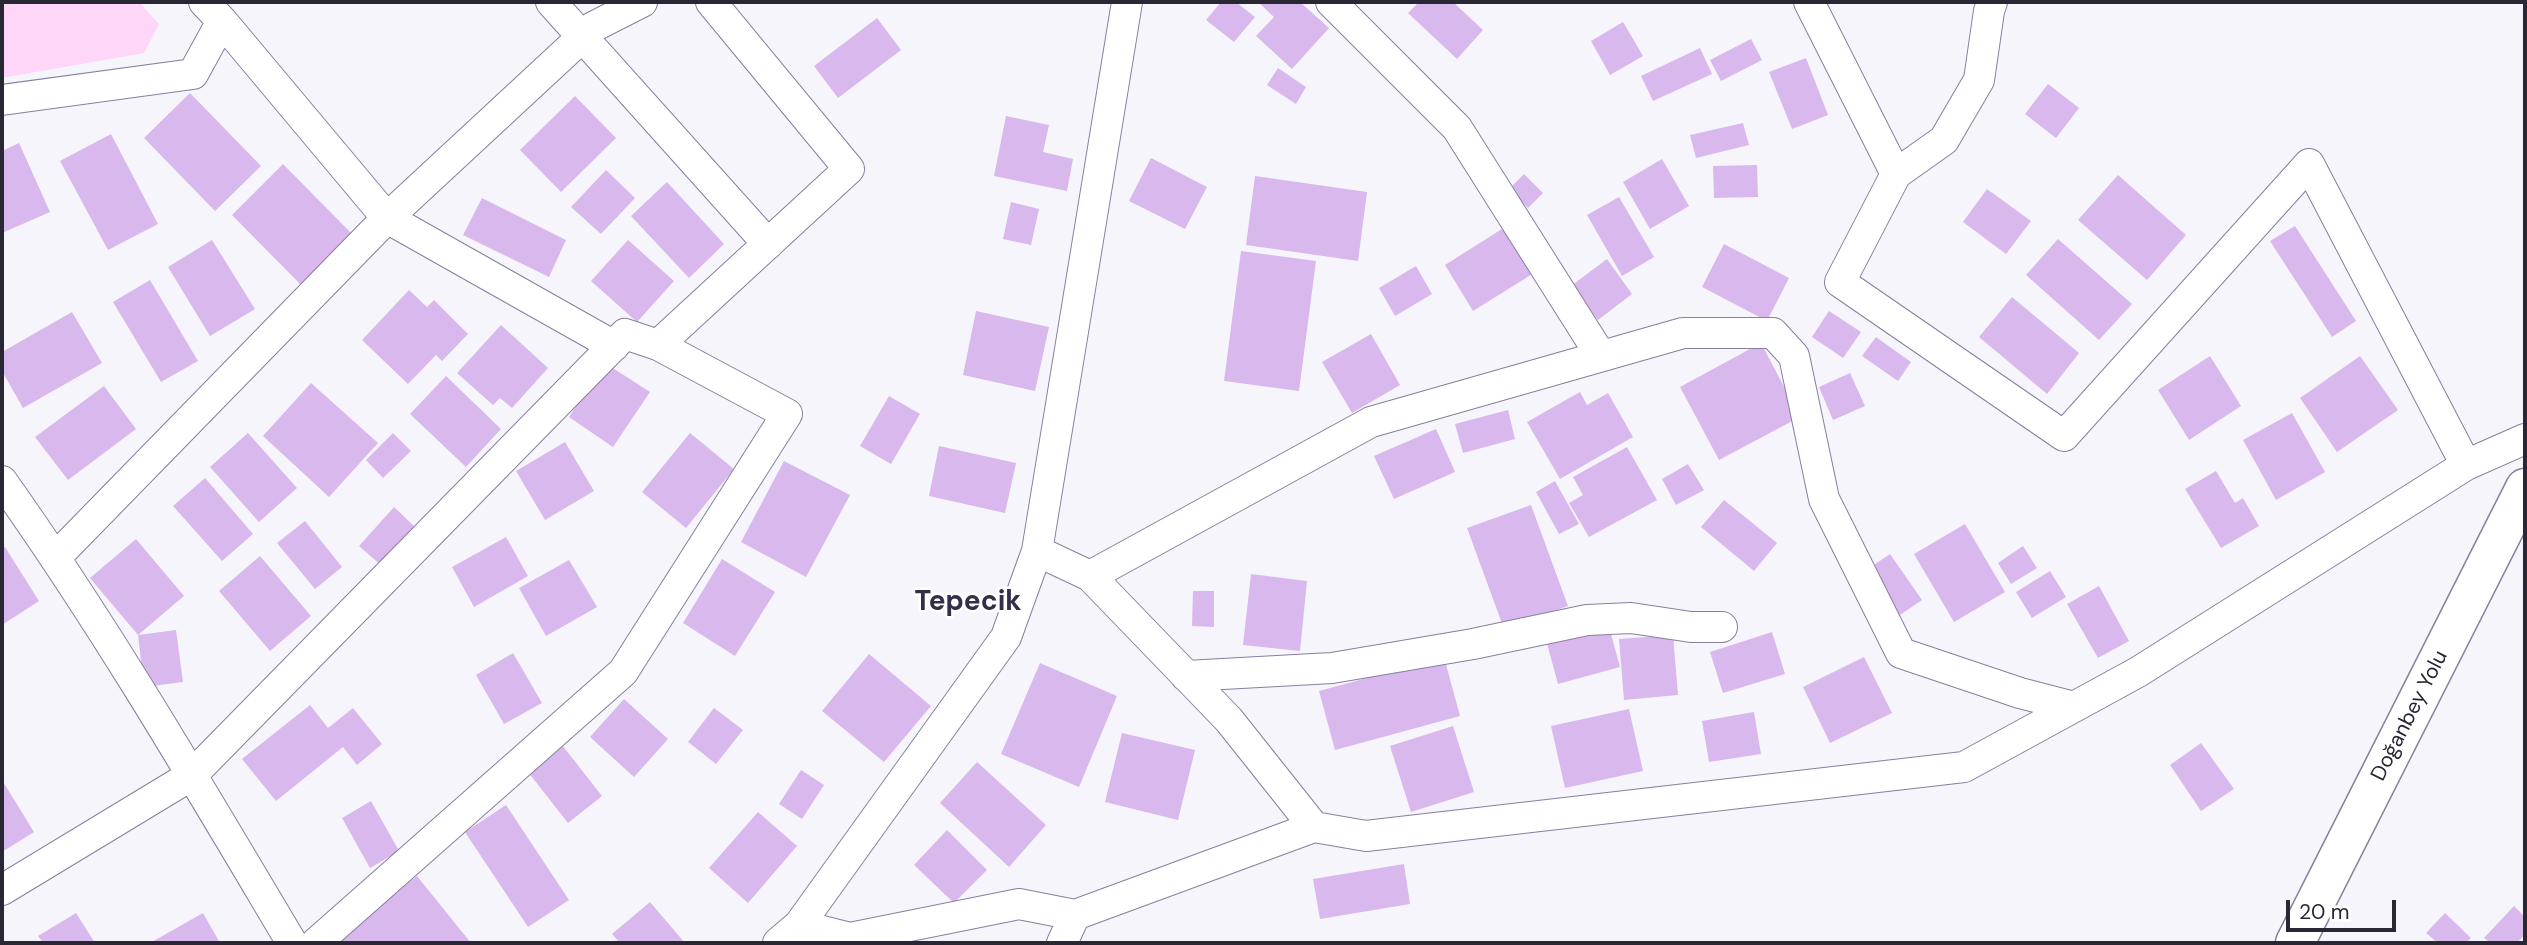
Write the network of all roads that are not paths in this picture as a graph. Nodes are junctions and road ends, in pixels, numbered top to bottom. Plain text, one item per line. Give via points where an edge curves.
1 (551, 2) edge
2 (642, 2) edge
3 (711, 2) edge
4 (1127, 2) edge
5 (1331, 2) edge
6 (1809, 2) edge
7 (1992, 2) edge
8 (213, 11) edge
9 (584, 36) junction
10 (2, 100) edge
11 (1896, 174) junction
12 (387, 218) junction
13 (768, 244) junction
14 (659, 345) junction
15 (614, 346) junction
16 (1601, 356) junction
17 (2525, 439) edge
18 (2466, 465) junction
19 (2, 481) edge
20 (2525, 488) edge
21 (1037, 551) junction
22 (56, 557) junction
23 (1090, 576) junction
24 (1722, 627) dead end
25 (1186, 676) junction
26 (2074, 707) junction
27 (192, 775) junction
28 (1314, 827) junction
29 (2, 890) edge
30 (1075, 915) junction
31 (788, 934) edge
32 (292, 943) edge
33 (316, 943) edge
34 (1062, 943) edge
35 (2295, 943) edge

1 - 9 street
2 - 9 street
3 - 13 street via 849,169
4 - 21 street
5 - 16 street via 1457,128
6 - 11 street
7 - 11 street via 1979,80 1944,140
8 - 10 street via 192,74
8 - 12 street
9 - 12 street
9 - 13 street
11 - 18 street via 1840,282 2064,436 2309,164
12 - 15 street
12 - 22 street
13 - 14 street
14 - 15 street via 625,334
14 - 33 street via 786,414 623,672
15 - 27 street
16 - 23 street via 1371,422
16 - 26 street via 1683,333 1773,333 1794,356 1824,499 1901,653
17 - 18 street
18 - 26 street via 2138,672
19 - 22 street
20 - 35 main road, Doğanbey Yolu
21 - 23 street
21 - 31 street via 1006,637
22 - 27 street
23 - 25 street
24 - 25 street via 1631,618 1587,620 1332,668
25 - 28 street via 1229,720
26 - 28 street via 1964,767 1366,836
27 - 29 street
27 - 32 street
28 - 30 street
30 - 31 street via 1019,904 850,938
30 - 34 street

